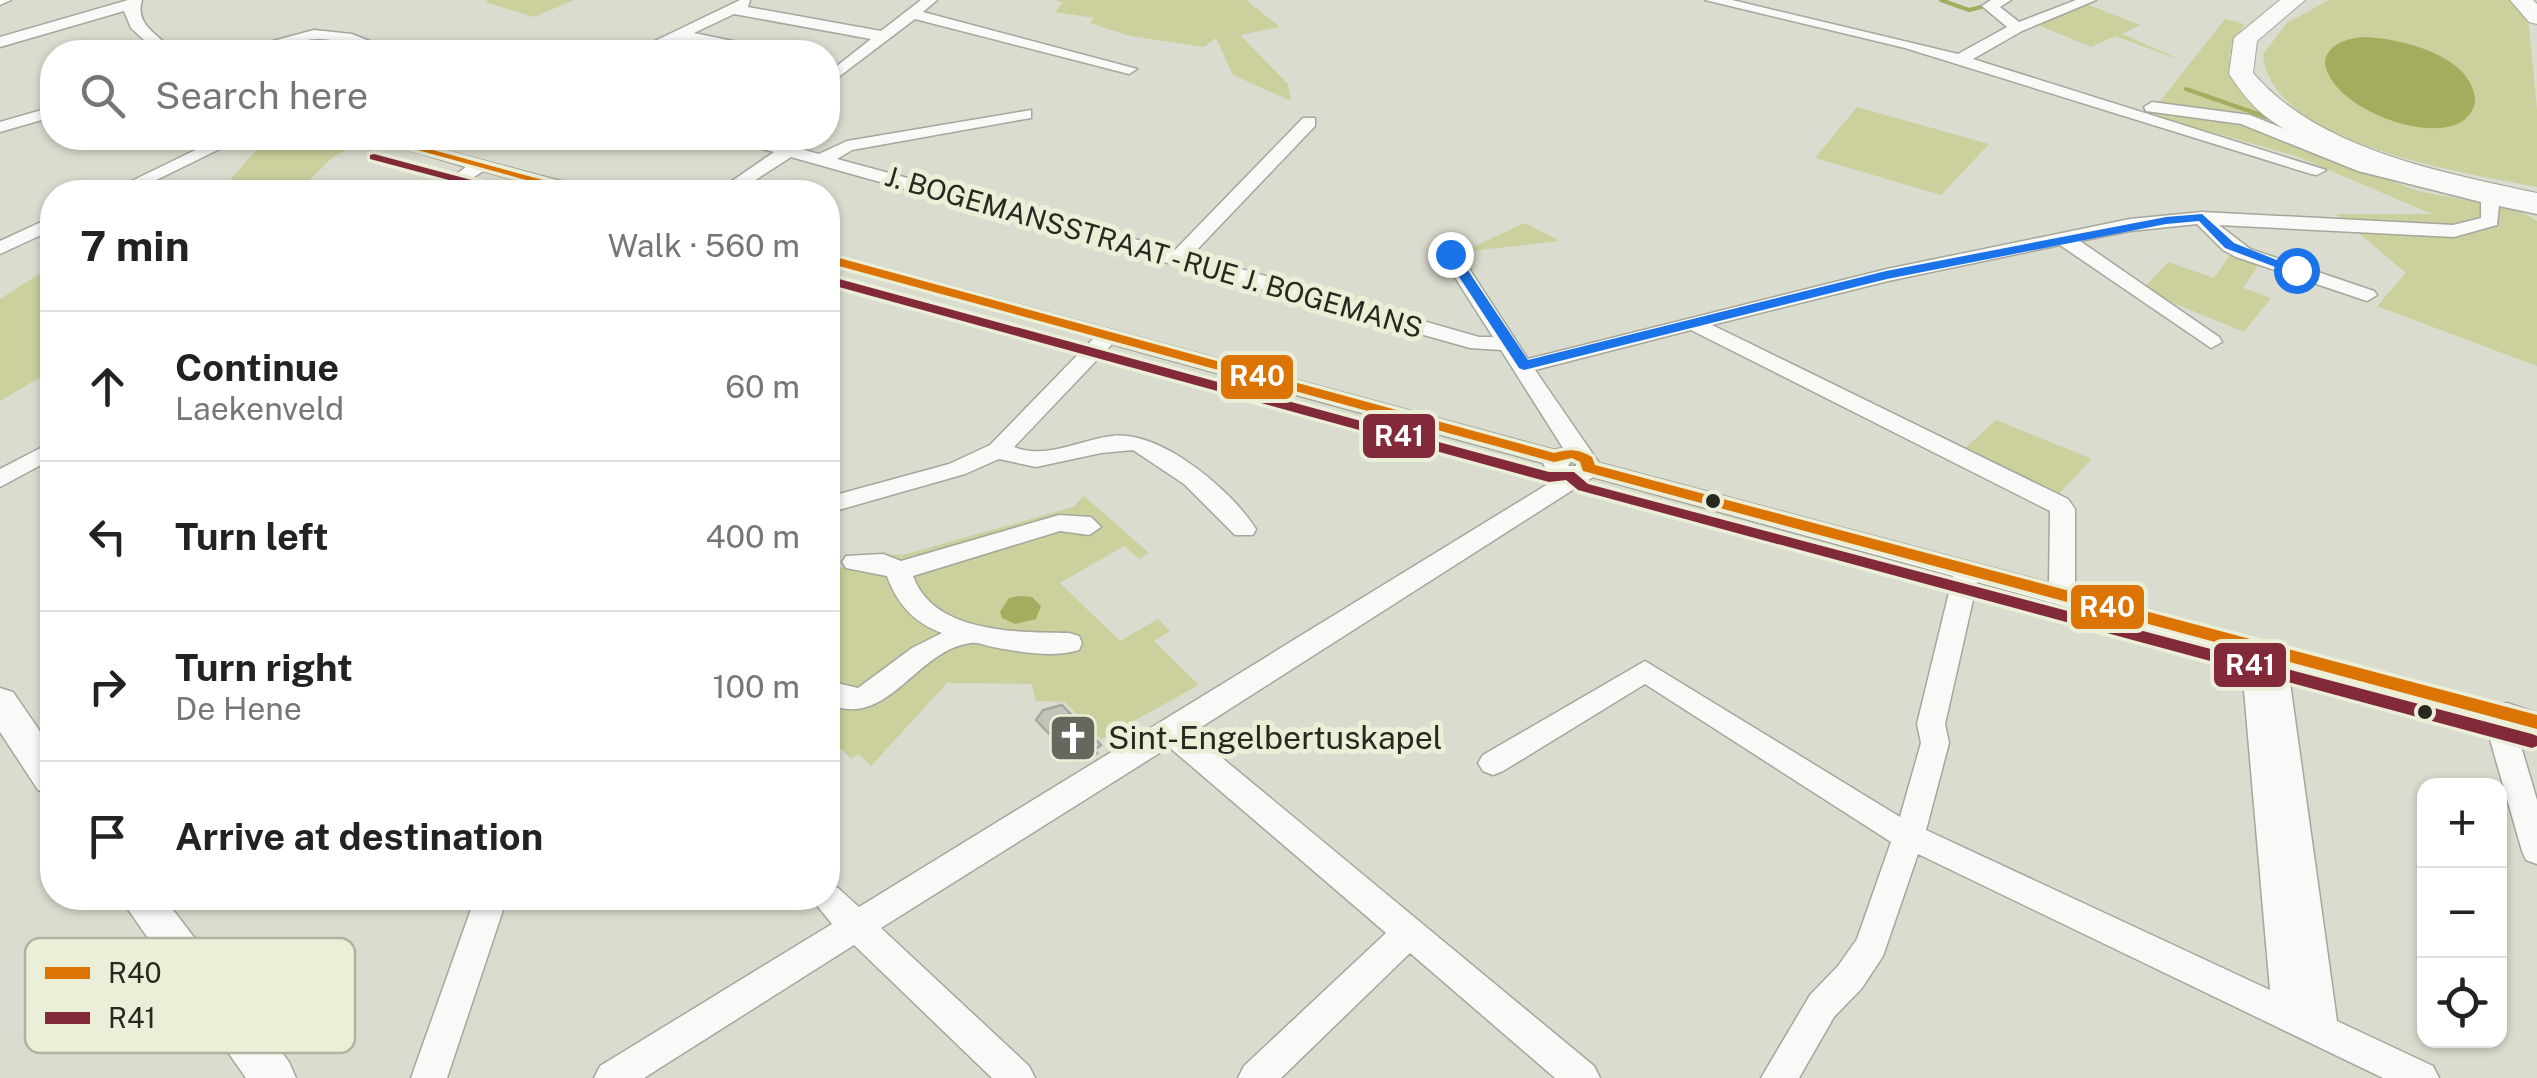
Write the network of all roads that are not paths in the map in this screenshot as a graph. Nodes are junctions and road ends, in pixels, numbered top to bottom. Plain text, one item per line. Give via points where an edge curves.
1 (749, 0) edge
2 (930, 0) edge
3 (1712, 0) edge
4 (2004, 0) edge
5 (2089, 0) edge
6 (2294, 0) edge
7 (2317, 0) edge
8 (2521, 0) edge
9 (134, 2) edge
10 (734, 8) junction
11 (912, 14) junction
12 (2537, 17) edge
13 (2017, 28) junction
14 (682, 35) junction
15 (882, 36) junction
16 (153, 40) edge
17 (290, 40) edge
18 (356, 40) edge
19 (670, 40) edge
20 (706, 40) edge
21 (0, 42) edge
22 (1960, 59) junction
23 (840, 65) edge
24 (1129, 68) dead end
25 (2114, 106) junction
26 (1026, 114) dead end
27 (40, 115) edge
28 (1309, 122) dead end
29 (0, 127) edge
30 (208, 150) edge
31 (424, 150) edge
32 (746, 150) edge
33 (790, 150) joint
34 (840, 150) edge
35 (840, 150) edge
36 (823, 159) junction
37 (480, 165) junction
38 (2317, 170) dead end
39 (144, 180) edge
40 (458, 180) edge
41 (536, 180) edge
42 (731, 180) edge
43 (744, 180) edge
44 (2490, 198) junction
45 (2529, 199) edge
46 (2202, 218) junction
47 (40, 229) edge
48 (2064, 239) junction
49 (0, 248) edge
50 (1450, 254) dead end
51 (1179, 257) junction
52 (840, 262) edge
53 (2367, 294) dead end
54 (1692, 324) junction
55 (1108, 336) junction
56 (2211, 342) dead end
57 (1510, 344) junction
58 (1524, 366) junction
59 (998, 450) junction
60 (40, 456) edge
61 (1571, 464) junction
62 (0, 479) edge
63 (840, 502) edge
64 (1088, 527) dead end
65 (1244, 528) dead end
66 (855, 562) dead end
67 (1967, 569) junction
68 (898, 571) junction
69 (2062, 595) junction
70 (966, 634) junction
71 (1069, 643) dead end
72 (2263, 650) junction
73 (840, 697) edge
74 (0, 702) edge
75 (2519, 720) edge
76 (1172, 733) junction
77 (40, 762) edge
78 (1492, 763) dead end
79 (1911, 837) junction
80 (2537, 851) edge
81 (149, 910) edge
82 (487, 910) edge
83 (838, 910) edge
84 (854, 927) junction
85 (1408, 934) junction
86 (170, 938) edge
87 (2289, 1016) junction
88 (2321, 1031) junction
89 (255, 1053) edge
90 (273, 1078) edge
91 (430, 1078) edge
92 (612, 1078) edge
93 (1017, 1078) edge
94 (1256, 1078) edge
95 (1582, 1078) edge
96 (1778, 1078) edge
97 (2421, 1078) edge

1 - 10 street
2 - 11 street
3 - 22 street
4 - 13 street via 1989,7
5 - 13 street
6 - 45 highway via 2252,28 2238,48 2243,77 2262,99 2312,133 2364,156
7 - 45 highway via 2278,22 2256,49 2260,78 2278,100 2374,151
8 - 12 highway
9 - 16 street via 130,13
9 - 21 street
10 - 14 street
10 - 15 street
11 - 15 street
11 - 24 street
13 - 22 street
14 - 19 street
14 - 20 street
15 - 23 street
17 - 18 street via 323,32
22 - 25 street
25 - 38 street
25 - 44 street via 2244,119 2364,167
26 - 34 street
27 - 29 street
28 - 51 street
30 - 39 street
31 - 37 street
32 - 42 street
33 - 36 street, J. BOGEMANSSTRAAT - RUE J. BOGEMANS
33 - 43 street
35 - 36 street
36 - 51 street, J. BOGEMANSSTRAAT - RUE J. BOGEMANS
37 - 40 street
37 - 41 street
44 - 45 street
44 - 46 street via 2490,222 2454,231
46 - 48 street
46 - 53 street via 2243,252
47 - 49 street
48 - 54 street
48 - 56 street
50 - 57 street
51 - 57 street, J. BOGEMANSSTRAAT - RUE J. BOGEMANS via 1478,343
52 - 55 street
54 - 58 street
54 - 69 street via 2059,505
55 - 59 street
55 - 61 street
57 - 58 street
58 - 61 street via 1576,450
59 - 63 street via 958,469
59 - 65 street via 1044,462 1112,444 1148,446
60 - 62 street
61 - 67 street
61 - 76 street via 1570,480 1557,492
64 - 68 street via 1059,523
66 - 68 street
67 - 69 street
67 - 79 street
68 - 70 street via 901,588 915,603
69 - 72 street
70 - 71 street
70 - 73 street via 918,657 877,694
72 - 75 street
72 - 87 street
72 - 88 street
74 - 77 main road
75 - 80 street
76 - 84 street
76 - 85 street
78 - 79 street via 1645,671
79 - 87 street
79 - 96 street via 1872,946 1822,1006
81 - 86 main road
82 - 91 street
83 - 84 street
84 - 92 street
84 - 93 street
85 - 94 street
85 - 95 street
87 - 88 street
88 - 97 street
89 - 90 main road

